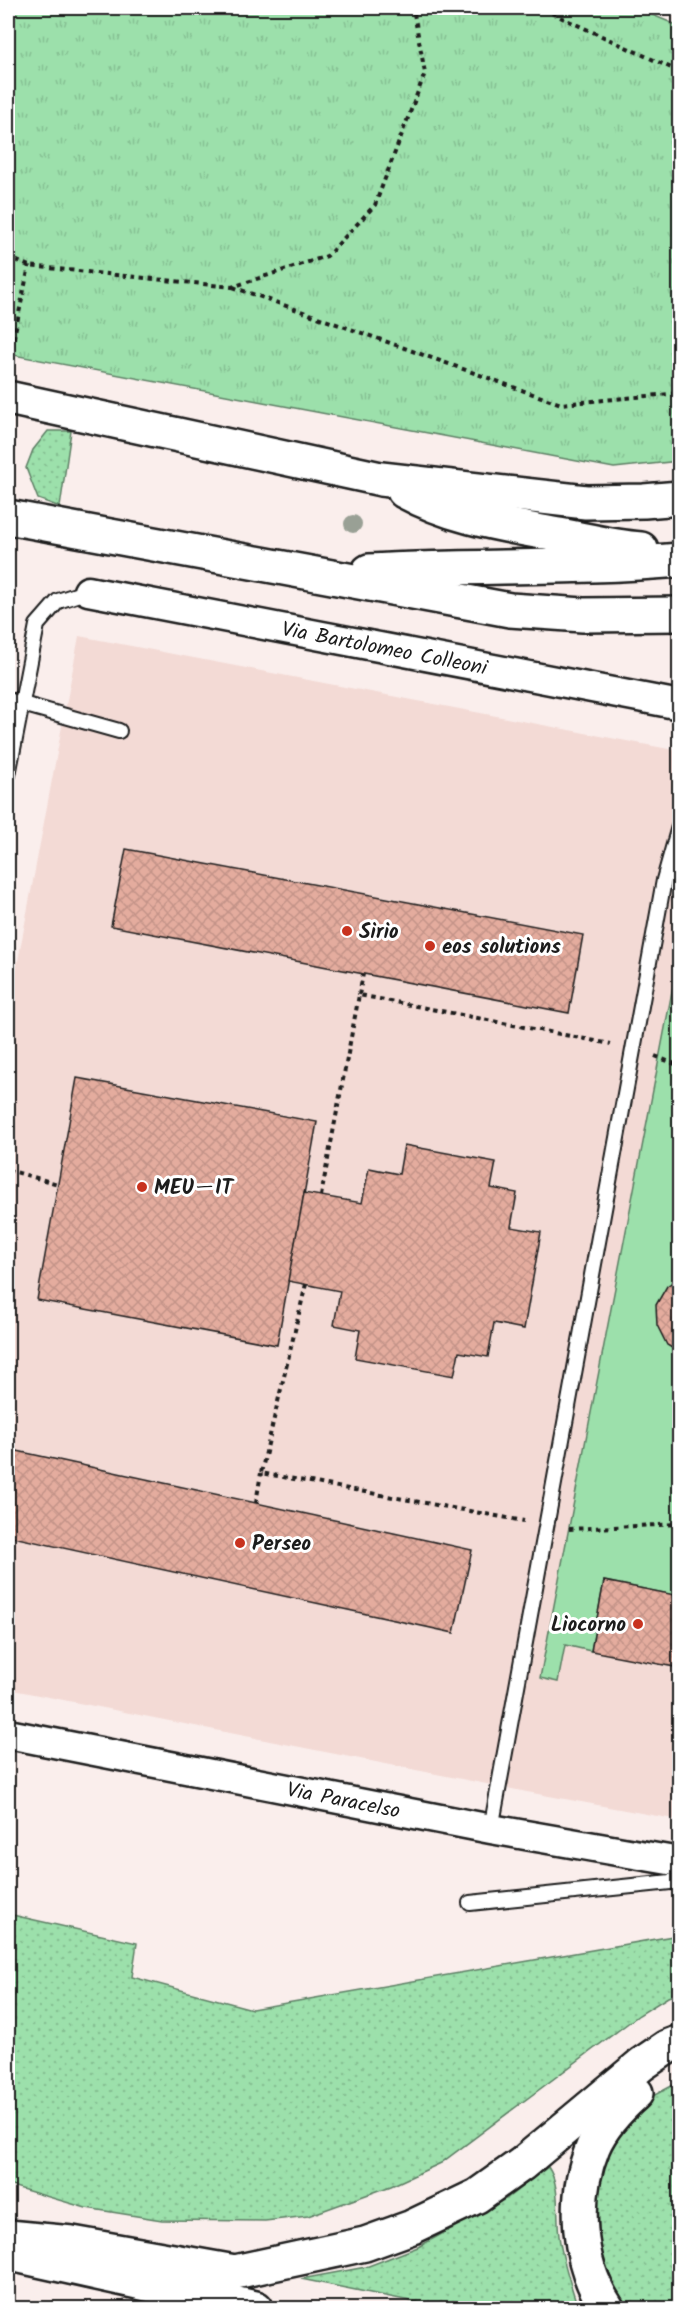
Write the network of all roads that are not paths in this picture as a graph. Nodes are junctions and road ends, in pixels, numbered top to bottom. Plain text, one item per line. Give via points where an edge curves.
1 (8, 398) edge
2 (381, 479) junction
3 (680, 498) edge
4 (8, 517) edge
5 (680, 552) edge
6 (680, 560) edge
7 (322, 574) junction
8 (88, 591) joint
9 (680, 614) edge
10 (8, 700) edge
11 (21, 704) junction
12 (680, 705) edge
13 (119, 731) dead end
14 (8, 775) edge
15 (680, 824) edge
16 (8, 1734) edge
17 (491, 1829) junction
18 (680, 1862) edge
19 (680, 1881) edge
20 (470, 1903) dead end
21 (680, 2042) edge
22 (680, 2064) edge
23 (8, 2237) edge
24 (8, 2253) edge
25 (256, 2308) edge
26 (607, 2308) edge

1 - 2 main road
2 - 3 main road via 586,502
2 - 5 main road via 449,512 507,527 610,546
4 - 7 main road
6 - 7 main road
7 - 9 main road via 510,610 583,615
8 - 11 lane via 58,602 37,625
8 - 12 street, Via Bartolomeo Colleoni
10 - 11 lane
11 - 13 lane
11 - 14 lane
15 - 17 lane via 664,880
16 - 17 street, Via Paracelso
17 - 18 street, Via Paracelso
19 - 20 lane
21 - 23 main road via 642,2064 522,2164 477,2196 412,2227 364,2244 235,2272 72,2243
22 - 26 main road via 627,2100 593,2147 580,2210 582,2242 589,2270
24 - 25 main road

